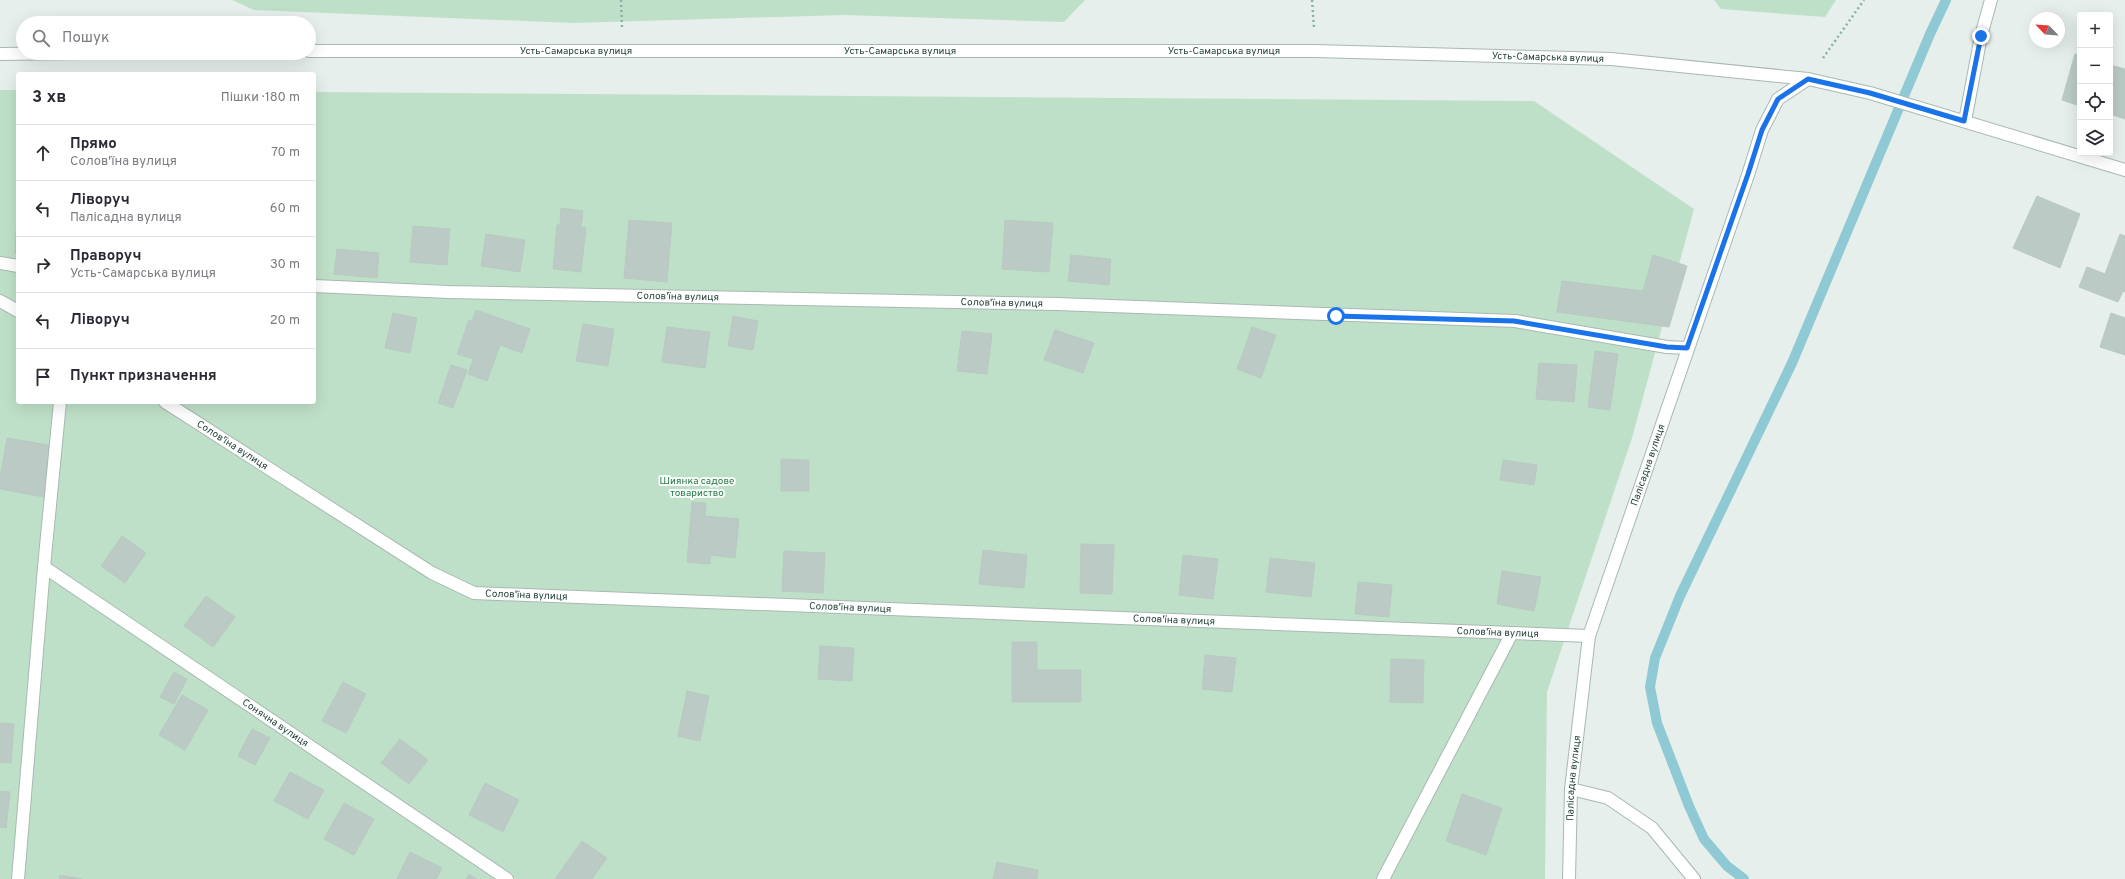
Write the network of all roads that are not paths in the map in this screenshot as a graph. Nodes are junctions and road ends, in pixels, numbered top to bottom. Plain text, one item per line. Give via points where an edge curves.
1 (1991, 0) edge
2 (316, 51) edge
3 (0, 54) edge
4 (16, 54) edge
5 (1808, 79) junction
6 (1964, 121) junction
7 (2125, 170) edge
8 (0, 263) edge
9 (16, 266) edge
10 (316, 286) edge
11 (0, 300) edge
12 (16, 310) edge
13 (1687, 348) junction
14 (60, 404) edge
15 (168, 404) edge
16 (44, 567) junction
17 (1512, 633) junction
18 (1589, 636) junction
19 (1571, 789) junction
20 (18, 879) edge
21 (507, 879) edge
22 (1383, 879) edge
23 (1569, 879) edge
24 (1694, 879) edge

1 - 6 street
2 - 5 street, Усть-Самарська вулиця via 1315,51 1611,59
3 - 4 street
5 - 6 street, Усть-Самарська вулиця via 1870,93
5 - 13 street, Палісадна вулиця via 1778,99 1762,130
6 - 7 street, Усть-Самарська вулиця
8 - 9 street
10 - 13 street, Солов'їна вулиця via 449,292 1057,304 1514,321 1667,347
11 - 12 street
13 - 18 street, Палісадна вулиця
14 - 16 street
15 - 17 street, Солов'їна вулиця via 432,573 474,593
16 - 20 street
16 - 21 street, Сонячна вулиця
17 - 18 street, Солов'їна вулиця
17 - 22 street
18 - 19 street, Палісадна вулиця
19 - 23 street, Палісадна вулиця
19 - 24 street via 1608,798 1652,828

